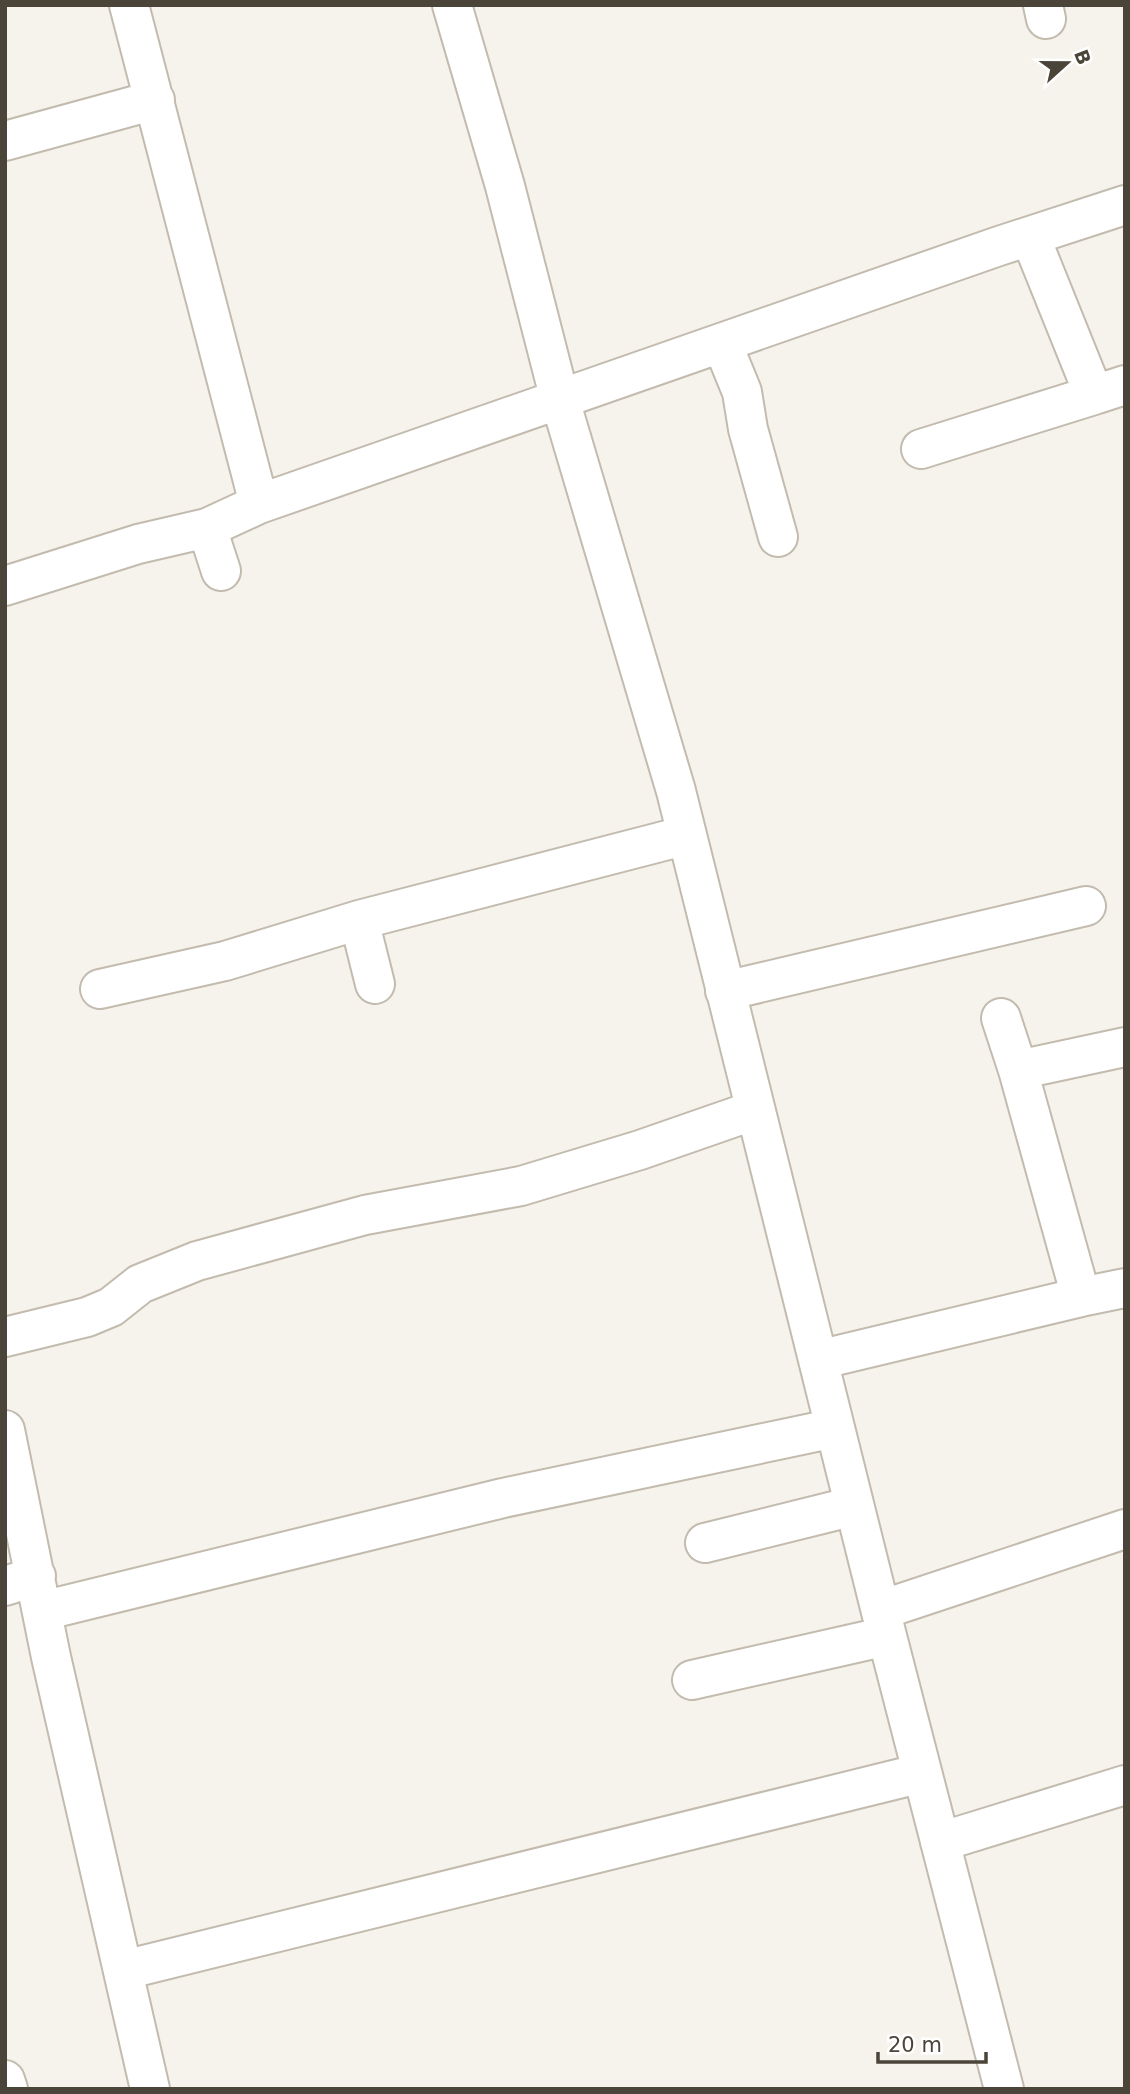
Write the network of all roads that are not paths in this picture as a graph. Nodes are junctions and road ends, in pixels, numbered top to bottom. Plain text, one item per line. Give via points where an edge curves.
1 (130, 5) edge
2 (452, 5) edge
3 (155, 100) junction
4 (5, 141) edge
5 (1125, 205) edge
6 (1030, 236) junction
7 (722, 343) junction
8 (1109, 390) edge
9 (560, 400) junction
10 (921, 449) dead end
11 (259, 504) junction
12 (207, 528) junction
13 (778, 537) dead end
14 (221, 571) dead end
15 (5, 586) edge
16 (687, 835) junction
17 (1086, 906) dead end
18 (359, 920) junction
19 (375, 984) dead end
20 (100, 989) dead end
21 (725, 991) junction
22 (1001, 1018) dead end
23 (1125, 1047) edge
24 (1018, 1070) junction
25 (755, 1110) junction
26 (1125, 1288) edge
27 (1081, 1297) junction
28 (5, 1337) edge
29 (818, 1360) junction
30 (835, 1428) junction
31 (5, 1430) edge
32 (854, 1506) junction
33 (1125, 1529) edge
34 (705, 1543) dead end
35 (27, 1591) edge
36 (884, 1623) junction
37 (692, 1680) dead end
38 (922, 1773) junction
39 (1125, 1785) edge
40 (940, 1842) junction
41 (124, 1970) junction
42 (5, 2080) edge
43 (8, 2089) edge
44 (150, 2089) edge
45 (1003, 2089) edge

1 - 3 street
2 - 9 street
3 - 4 street
3 - 11 street
5 - 6 street
6 - 7 street
6 - 8 street
7 - 9 street
7 - 13 street via 742,392
8 - 10 street
9 - 11 street
9 - 16 street
11 - 12 street
12 - 14 street
12 - 15 street via 138,544
16 - 18 street
16 - 21 street
17 - 21 street
18 - 19 street
18 - 20 street via 225,961
21 - 25 street
22 - 24 street
23 - 24 street
24 - 27 street
25 - 28 street via 521,1186 365,1215 197,1261 140,1284 111,1307 87,1317
25 - 29 street
26 - 27 street
27 - 29 street
29 - 30 street
30 - 32 street
30 - 35 street
31 - 35 street
32 - 34 street
32 - 36 street
33 - 36 street
35 - 41 street
36 - 37 street
36 - 38 street
38 - 40 street
38 - 41 street
39 - 40 street
40 - 45 street
41 - 44 street
42 - 43 street

